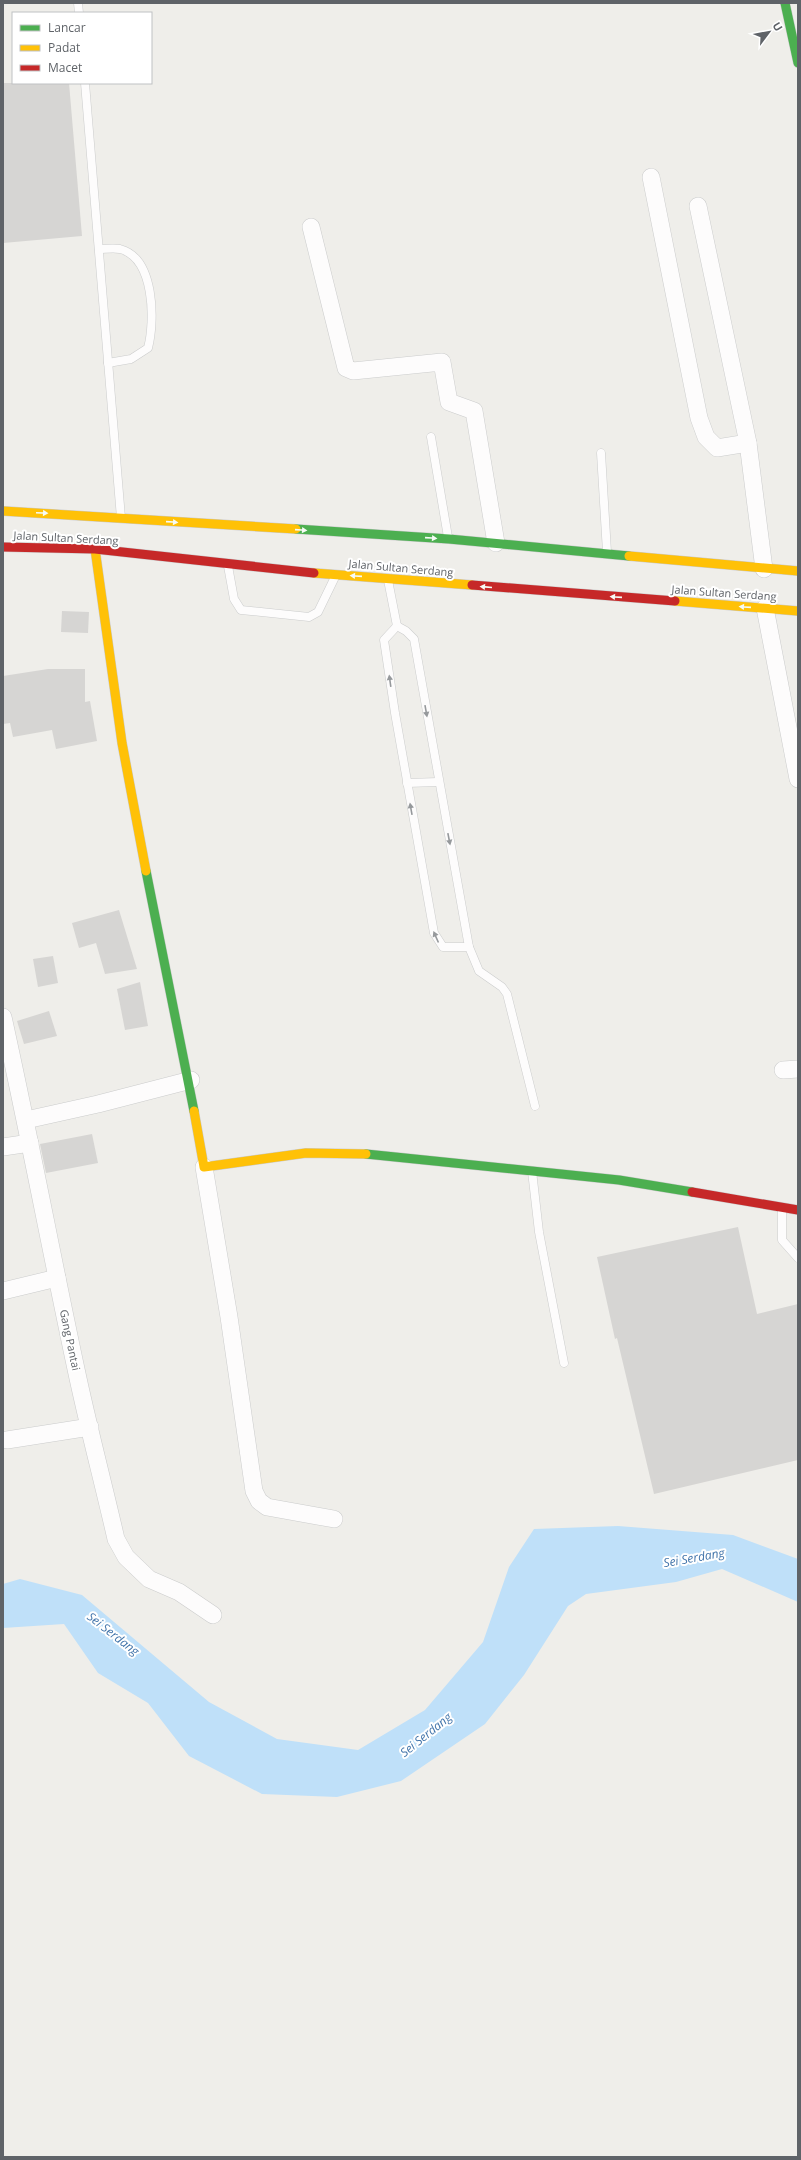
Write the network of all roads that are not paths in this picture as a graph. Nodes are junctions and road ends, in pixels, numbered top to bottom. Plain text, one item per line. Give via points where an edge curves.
1 (786, 3) edge
2 (798, 63) edge
3 (85, 84) edge
4 (651, 177) dead end
5 (698, 206) dead end
6 (311, 227) dead end
7 (99, 248) junction
8 (108, 363) junction
9 (431, 437) dead end
10 (748, 443) junction
11 (601, 453) dead end
12 (3, 511) edge
13 (122, 518) junction
14 (449, 539) junction
15 (496, 543) junction
16 (3, 547) edge
17 (96, 549) junction
18 (607, 554) junction
19 (227, 564) junction
20 (764, 569) junction
21 (798, 571) edge
22 (336, 574) junction
23 (388, 578) junction
24 (765, 608) junction
25 (798, 611) edge
26 (397, 626) junction
27 (798, 779) edge
28 (438, 782) junction
29 (407, 783) junction
30 (469, 947) junction
31 (3, 1017) edge
32 (190, 1080) junction
33 (535, 1106) dead end
34 (26, 1120) junction
35 (30, 1143) junction
36 (3, 1147) edge
37 (204, 1167) junction
38 (532, 1170) junction
39 (782, 1208) junction
40 (798, 1210) edge
41 (798, 1258) edge
42 (57, 1278) junction
43 (3, 1291) edge
44 (564, 1363) dead end
45 (90, 1427) junction
46 (7, 1440) dead end
47 (334, 1519) dead end
48 (213, 1615) dead end

1 - 2 main road
3 - 7 lane
4 - 10 street via 699,418 706,437 717,448
5 - 10 street
6 - 15 street via 346,368 353,371 442,362 449,402 474,411
7 - 8 lane
7 - 8 lane via 120,249 131,255 142,268 149,283 152,335 148,348 131,359
8 - 13 lane
9 - 14 lane
10 - 20 street
11 - 18 lane
12 -> 13 main road, Jalan Sultan Serdang
13 -> 14 main road, Jalan Sultan Serdang
14 - 15 main road, Jalan Sultan Serdang
15 - 18 main road, Jalan Sultan Serdang
16 - 17 main road, Jalan Sultan Serdang
17 - 19 main road, Jalan Sultan Serdang
17 - 32 main road via 114,690 134,807
18 - 20 main road, Jalan Sultan Serdang
19 - 22 main road, Jalan Sultan Serdang
19 - 22 lane via 234,599 241,610 310,617 318,612
20 - 21 main road, Jalan Sultan Serdang
23 -> 22 main road, Jalan Sultan Serdang
24 -> 23 main road, Jalan Sultan Serdang
23 - 26 lane
24 - 25 main road, Jalan Sultan Serdang
24 - 27 street
26 -> 28 lane via 414,639
29 -> 26 lane via 384,640
28 - 29 lane
28 -> 30 lane
30 -> 29 lane via 443,947 434,934
30 - 33 lane via 479,971 502,987 507,994
31 - 34 street, Gang Pantai
32 - 34 street
32 - 37 main road
34 - 35 street, Gang Pantai
35 - 36 street
35 - 42 street, Gang Pantai
37 - 38 main road via 306,1153 336,1152
37 - 47 street via 254,1491 259,1501 267,1507
38 - 39 main road via 619,1180
38 - 44 lane via 539,1232
39 - 40 main road
39 - 41 lane via 782,1240
42 - 43 street
42 - 45 street, Gang Pantai
45 - 46 street
45 - 48 street, Gang Pantai via 121,1551 149,1579 189,1598

